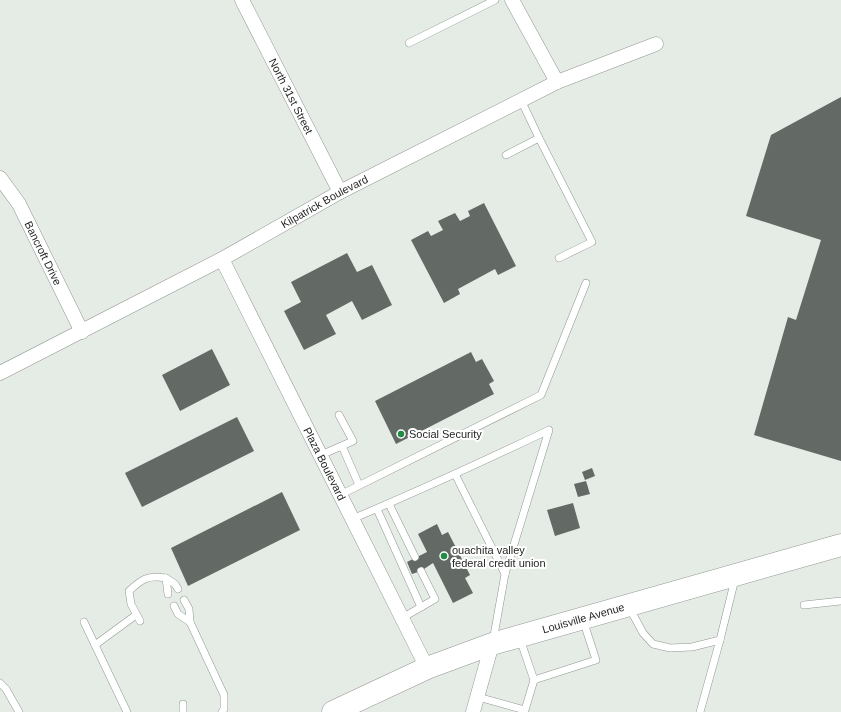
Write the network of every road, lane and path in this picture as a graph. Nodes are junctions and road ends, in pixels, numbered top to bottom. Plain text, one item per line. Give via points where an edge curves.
1 (242, 0) edge
2 (495, 0) edge
3 (512, 0) edge
4 (409, 43) dead end
5 (656, 44) dead end
6 (557, 82) junction
7 (521, 100) junction
8 (539, 138) junction
9 (506, 155) dead end
10 (0, 178) edge
11 (340, 192) junction
12 (559, 258) dead end
13 (222, 259) junction
14 (586, 283) dead end
15 (82, 332) junction
16 (0, 373) edge
17 (338, 415) dead end
18 (342, 446) junction
19 (320, 455) junction
20 (455, 474) junction
21 (359, 485) junction
22 (340, 495) junction
23 (389, 504) junction
24 (377, 509) junction
25 (352, 519) junction
26 (841, 546) edge
27 (415, 557) dead end
28 (422, 571) dead end
29 (505, 574) junction
30 (736, 574) junction
31 (166, 578) junction
32 (178, 589) dead end
33 (168, 594) dead end
34 (184, 600) dead end
35 (841, 601) edge
36 (628, 605) junction
37 (804, 605) dead end
38 (174, 606) dead end
39 (421, 607) junction
40 (402, 618) junction
41 (582, 618) junction
42 (84, 622) dead end
43 (190, 622) junction
44 (520, 636) junction
45 (720, 640) junction
46 (492, 644) junction
47 (95, 645) junction
48 (427, 668) junction
49 (534, 680) junction
50 (0, 683) edge
51 (478, 697) junction
52 (19, 712) edge
53 (127, 712) edge
54 (222, 712) edge
55 (333, 712) edge
56 (473, 712) edge
57 (700, 712) edge

1 - 11 street, North 31st Street
2 - 4 lane
3 - 6 street
5 - 6 street, Kilpatrick Boulevard
6 - 7 street, Kilpatrick Boulevard
7 - 8 lane
7 - 11 street, Kilpatrick Boulevard
8 - 9 lane
8 - 12 lane via 592,242
10 - 15 street, Bancroft Drive via 19,204
11 - 13 street, Kilpatrick Boulevard
13 - 15 street, Kilpatrick Boulevard
13 - 19 street, Plaza Boulevard
14 - 21 lane via 541,395
15 - 16 street, Kilpatrick Boulevard
17 - 18 lane via 353,441
18 - 19 lane
18 - 21 lane
19 - 22 street, Plaza Boulevard
20 - 23 lane
20 - 29 lane
20 - 29 lane via 549,430
21 - 22 lane
22 - 25 street, Plaza Boulevard
23 - 24 lane
23 - 27 lane
24 - 25 lane
24 - 39 lane
25 - 40 street, Plaza Boulevard
26 - 30 main road, Louisville Avenue
28 - 39 lane via 435,599
29 - 46 lane
30 - 36 main road, Louisville Avenue
30 - 45 lane
31 - 32 lane
31 - 33 lane
31 - 47 lane via 142,580 129,591 131,604 138,618
34 - 43 lane via 189,609
35 - 37 lane
36 - 41 main road, Louisville Avenue
36 - 45 lane via 643,633 653,644 670,648 692,647
38 - 43 lane via 178,614
39 - 40 lane
40 - 48 street, Plaza Boulevard
41 - 44 main road, Louisville Avenue
41 - 49 lane via 596,660
42 - 47 lane
43 - 54 lane via 224,695
44 - 46 main road, Louisville Avenue
44 - 49 lane
45 - 57 lane
46 - 48 main road, Louisville Avenue
46 - 51 street
47 - 53 lane
48 - 55 main road, Louisville Avenue
49 - 51 lane via 525,710
50 - 52 lane
51 - 56 street

